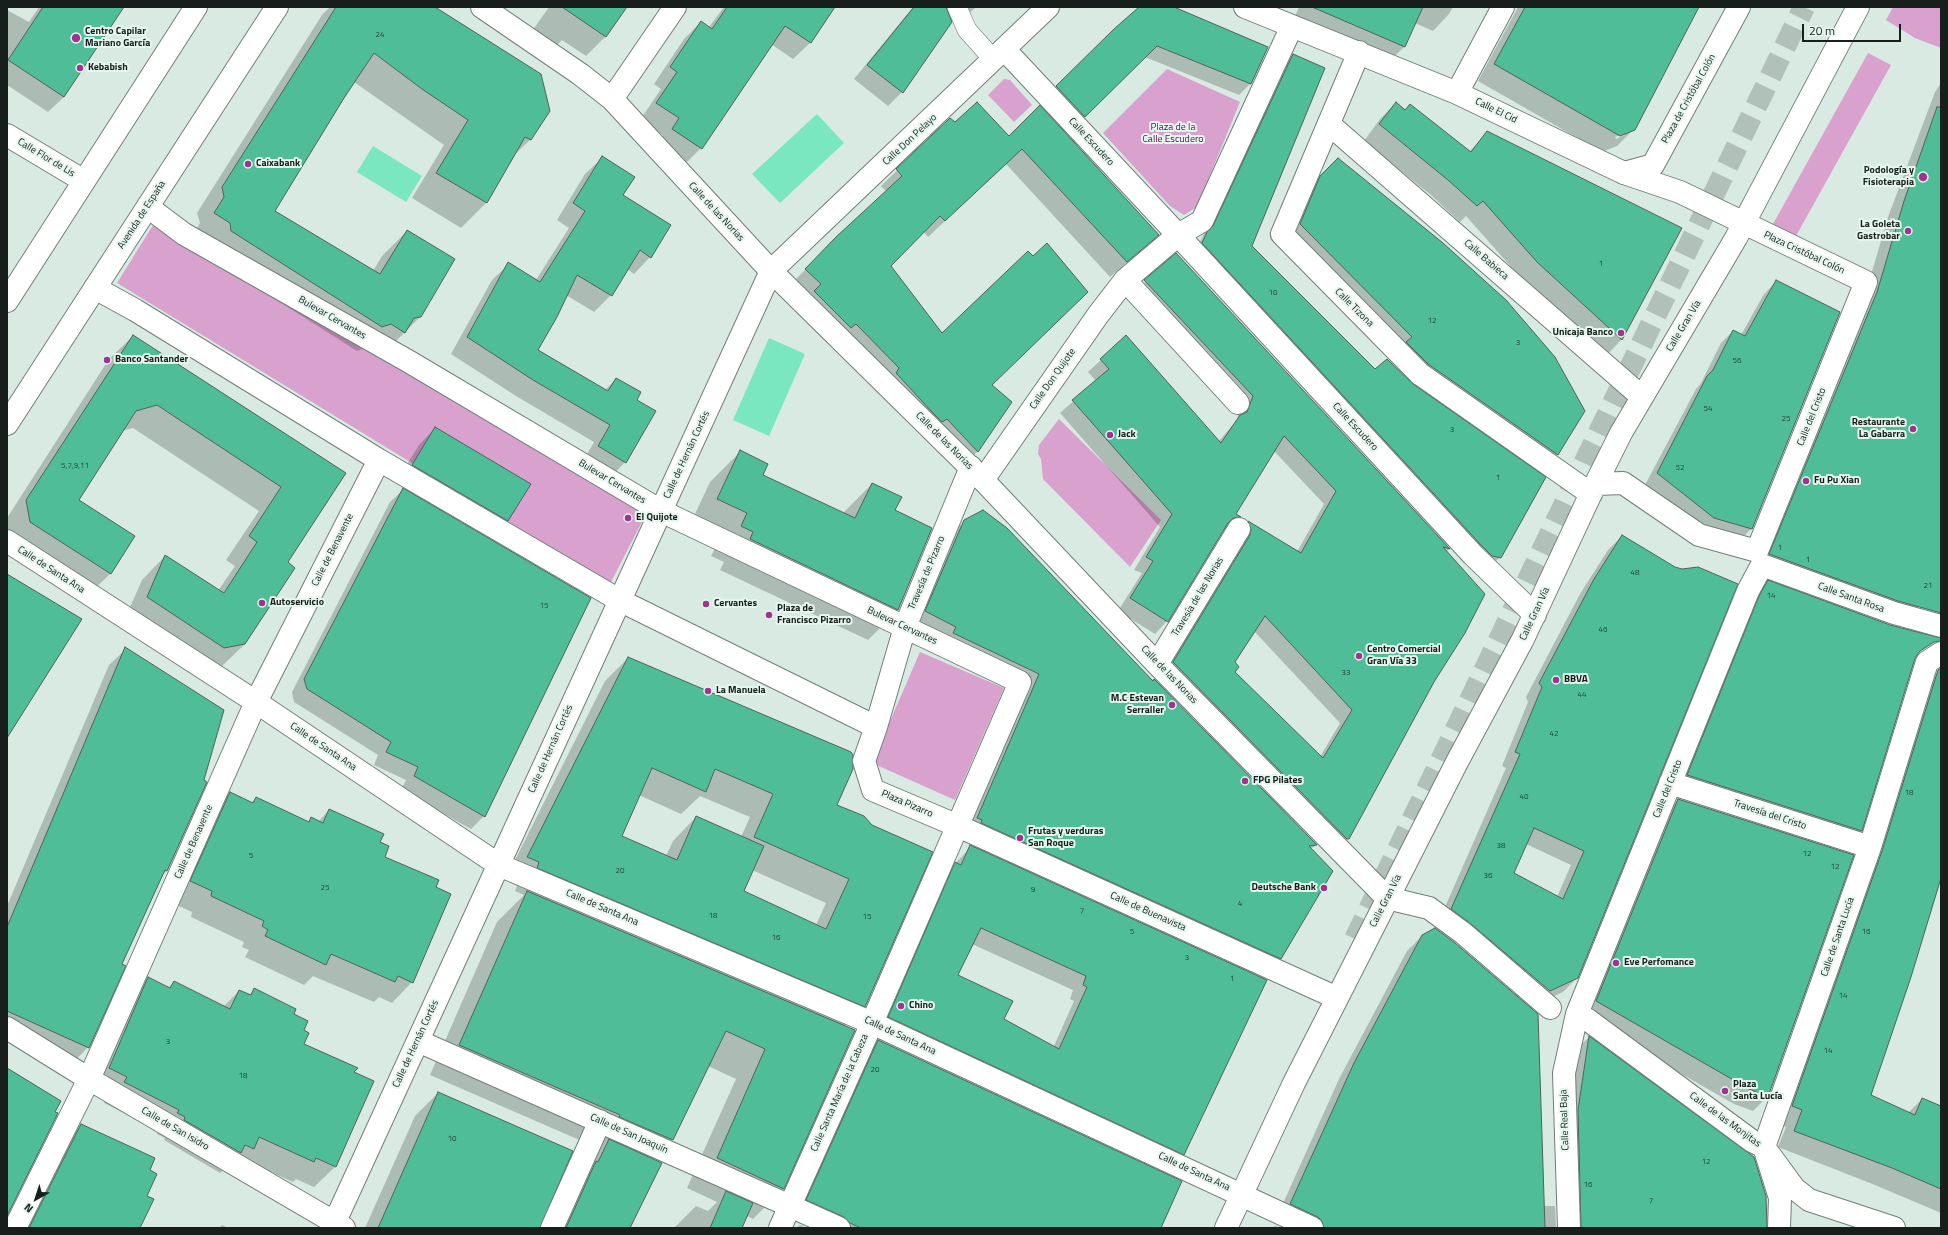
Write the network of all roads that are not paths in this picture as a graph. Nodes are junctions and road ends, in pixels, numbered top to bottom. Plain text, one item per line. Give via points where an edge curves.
1 (196, 7) edge
2 (277, 7) edge
3 (482, 7) edge
4 (675, 7) edge
5 (957, 7) edge
6 (1048, 7) edge
7 (1245, 7) edge
8 (1503, 7) edge
9 (1739, 7) edge
10 (1858, 7) edge
11 (1292, 26) junction
12 (1359, 52) junction
13 (999, 55) junction
14 (1457, 92) junction
15 (612, 99) junction
16 (1329, 124) junction
17 (7, 135) edge
18 (1624, 174) junction
19 (84, 181) junction
20 (148, 206) junction
21 (1743, 224) junction
22 (1178, 235) junction
23 (771, 271) junction
24 (1125, 280) junction
25 (1866, 282) joint
26 (95, 288) junction
27 (7, 301) edge
28 (1642, 397) junction
29 (1238, 403) dead end
30 (7, 424) edge
31 (379, 460) junction
32 (977, 474) junction
33 (1593, 489) junction
34 (661, 511) junction
35 (1239, 530) dead end
36 (7, 541) edge
37 (1759, 558) junction
38 (619, 600) junction
39 (1535, 615) junction
40 (1941, 626) edge
41 (905, 627) junction
42 (1941, 653) edge
43 (1157, 664) junction
44 (256, 702) junction
45 (876, 727) junction
46 (1670, 783) junction
47 (958, 826) junction
48 (1870, 847) junction
49 (499, 864) junction
50 (1388, 898) junction
51 (1337, 998) junction
52 (1550, 1008) dead end
53 (1577, 1014) junction
54 (872, 1023) junction
55 (7, 1028) edge
56 (418, 1041) junction
57 (89, 1079) junction
58 (600, 1121) junction
59 (1764, 1147) junction
60 (1242, 1194) junction
61 (790, 1206) junction
62 (337, 1226) edge
63 (15, 1228) edge
64 (552, 1228) edge
65 (780, 1228) edge
66 (839, 1228) edge
67 (1226, 1228) edge
68 (1312, 1228) edge
69 (1569, 1228) edge
70 (1779, 1228) edge
71 (1894, 1228) edge

1 - 19 street
2 - 20 street, Avenida de España
3 - 15 street, Calle de las Norias
4 - 15 street
5 - 13 lane via 967,30
6 - 13 street, Calle Don Pelayo
7 - 11 street, Calle El Cid
8 - 14 street
9 - 18 street, Plaza de Cristóbal Colón via 1652,165
10 - 21 street, Calle Gran Vía
11 - 12 street, Calle El Cid
11 - 22 street via 1202,220
12 - 14 street, Calle El Cid
12 - 16 street, Calle Tizona
13 - 22 street, Calle Escudero
13 - 23 street, Calle Don Pelayo
14 - 18 street, Calle El Cid
15 - 23 street, Calle de las Norias
16 - 28 street, Calle Babieca
16 - 33 street, Calle Tizona via 1282,234 1420,374
17 - 19 street, Calle Flor de Lis
18 - 21 street, Calle El Cid via 1680,192
19 - 27 street
20 - 26 street, Avenida de España
20 - 34 street, Bulevar Cervantes via 184,234
21 - 25 street, Plaza Cristóbal Colón
21 - 28 street, Calle Gran Vía
22 - 24 street, Calle Don Quijote
22 - 39 street, Calle Escudero via 1473,555
23 - 32 street, Calle de las Norias
23 - 34 street, Calle de Hernán Cortés
24 - 29 street
24 - 32 street, Calle Don Quijote
25 - 37 street, Calle del Cristo
26 - 30 street, Avenida de España
26 - 31 street
28 - 33 street, Calle Gran Vía
31 - 38 street
31 - 44 street, Calle de Benavente
32 - 41 street, Travesía de Pizarro
32 - 43 street, Calle de las Norias
33 - 37 street, Calle Santa Rosa via 1623,483 1698,535
33 - 39 street, Calle Gran Vía
34 - 38 street, Calle de Hernán Cortés
34 - 41 street, Bulevar Cervantes
35 - 43 street, Travesía de las Norias
36 - 44 street, Calle de Santa Ana
37 - 40 street, Calle Santa Rosa via 1894,613
37 - 46 street, Calle del Cristo
38 - 45 street
38 - 49 street, Calle de Hernán Cortés
39 - 50 street, Calle Gran Vía via 1456,762
41 - 45 street, Travesía de Pizarro
41 - 47 street, Bulevar Cervantes via 1020,682
42 - 48 street, Calle de Santa Lucía via 1927,662
43 - 50 street, Calle de las Norias
44 - 49 street, Calle de Santa Ana
44 - 57 street, Calle de Benavente
45 - 47 street, Plaza Pizarro via 864,761 873,790
46 - 48 street, Travesía del Cristo
46 - 53 street, Calle del Cristo
47 - 51 street, Calle de Buenavista
47 - 54 street, Calle Santa María de la Cabeza
48 - 59 street, Calle de Santa Lucía
49 - 54 street, Calle de Santa Ana
49 - 56 street, Calle de Hernán Cortés
50 - 51 street, Calle Gran Vía
50 - 52 street via 1429,908 1463,933
51 - 60 street, Calle Gran Vía
53 - 59 street, Calle de las Monjitas via 1752,1141
53 - 69 street, Calle Real Baja via 1564,1073
54 - 60 street, Calle de Santa Ana
54 - 61 street, Calle Santa María de la Cabeza
55 - 57 street, Calle de San Isidro
56 - 58 street, Calle de San Joaquín
56 - 62 street, Calle de Hernán Cortés
57 - 62 street, Calle de San Isidro
57 - 63 street, Calle de Benavente
58 - 61 street, Calle de San Joaquín
58 - 64 street
59 - 70 street via 1780,1198
59 - 71 street, Calle de las Monjitas via 1794,1188 1809,1200
60 - 67 street, Calle Gran Vía
60 - 68 street, Calle de Santa Ana
61 - 65 street, Calle Santa María de la Cabeza
61 - 66 street, Calle de San Joaquín

